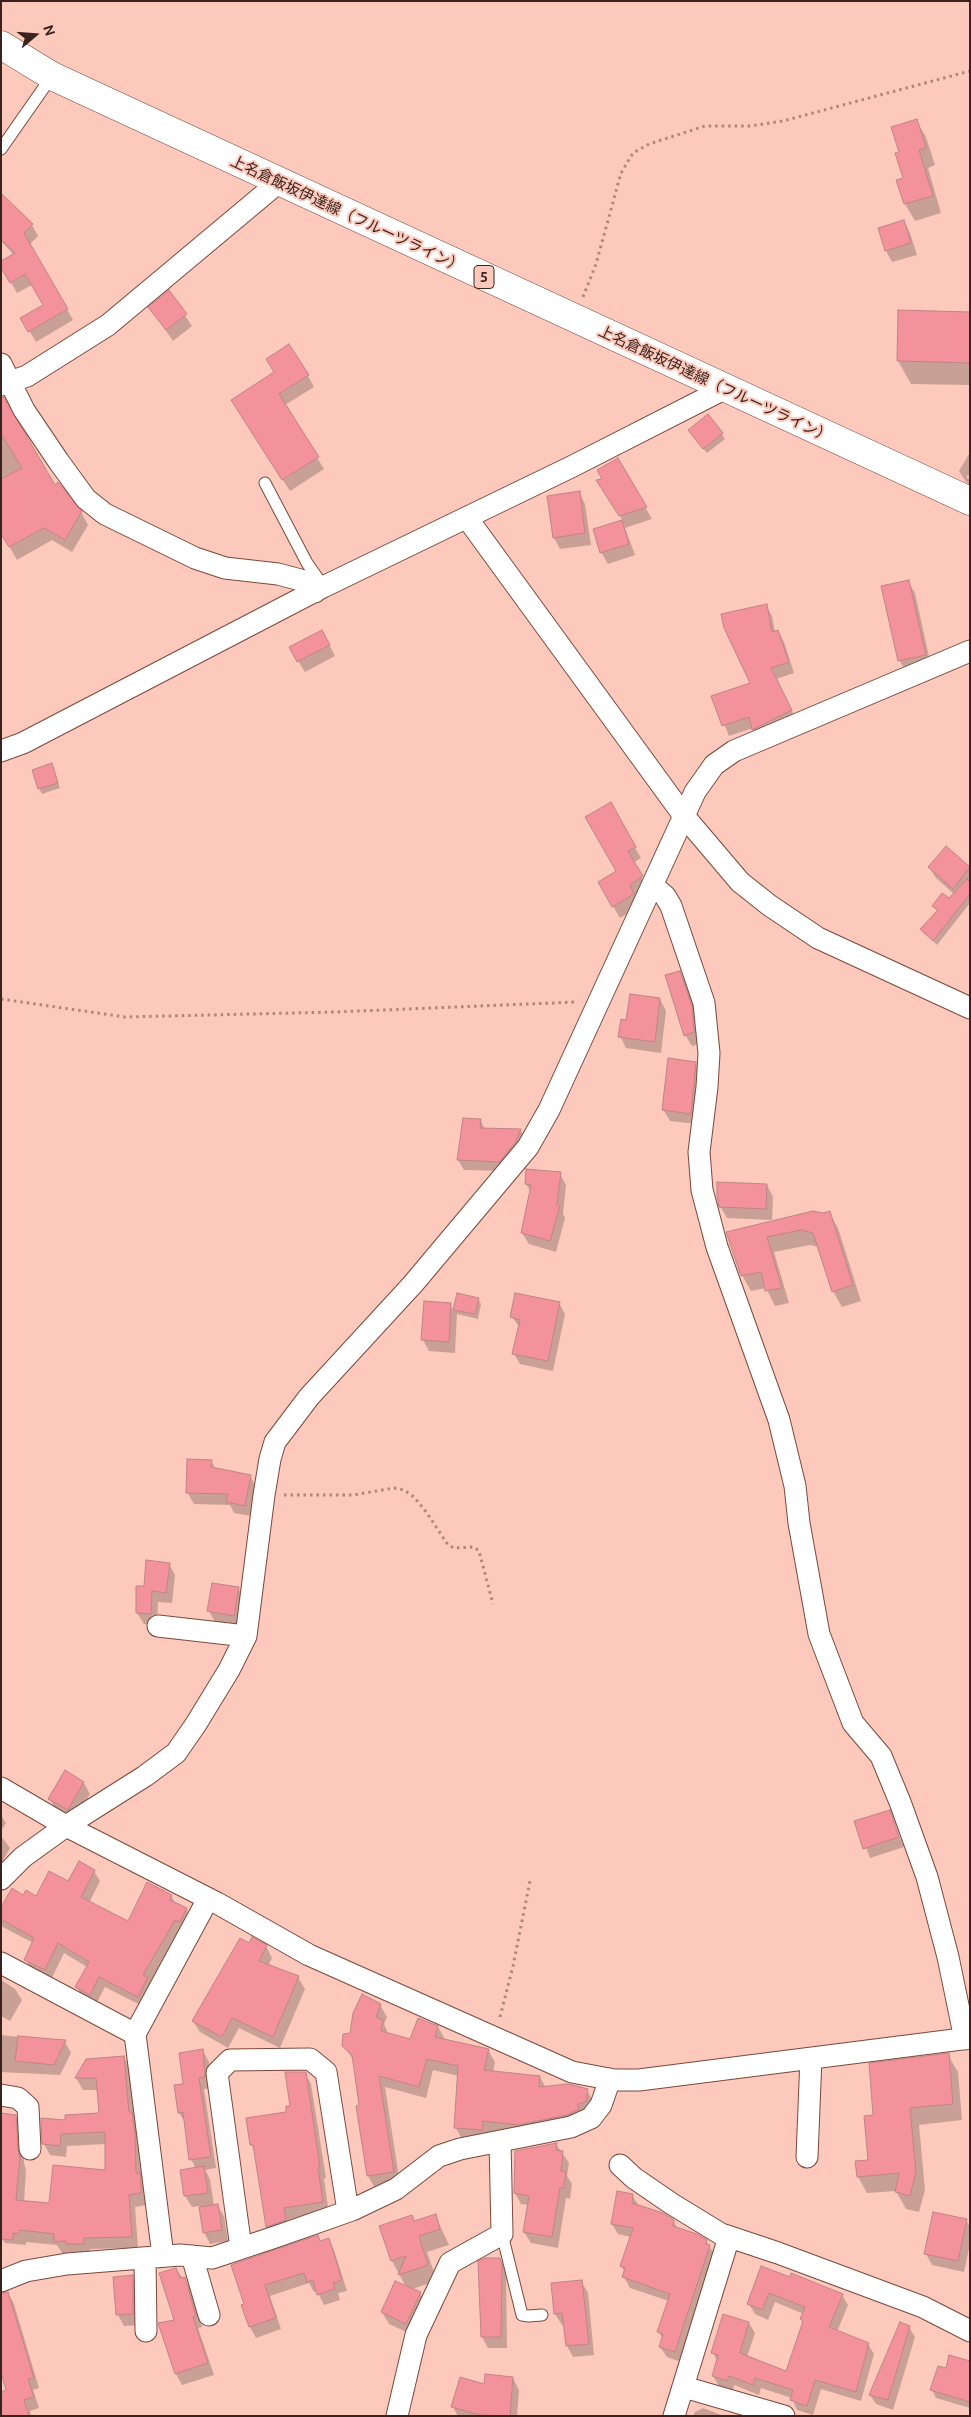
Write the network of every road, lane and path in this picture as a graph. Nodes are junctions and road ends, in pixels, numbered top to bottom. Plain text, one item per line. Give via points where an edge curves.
1 (1, 45) edge
2 (970, 71) edge
3 (52, 76) junction
4 (1, 149) edge
5 (278, 182) junction
6 (574, 319) junction
7 (4, 377) edge
8 (726, 388) junction
9 (265, 483) dead end
10 (970, 501) edge
11 (467, 518) junction
12 (319, 589) junction
13 (970, 651) edge
14 (1, 751) edge
15 (684, 816) junction
16 (652, 885) junction
17 (1, 998) edge
18 (599, 1001) junction
19 (970, 1008) edge
20 (264, 1495) junction
21 (493, 1604) dead end
22 (158, 1626) dead end
23 (246, 1636) junction
24 (1, 1788) edge
25 (66, 1826) junction
26 (1, 1879) edge
27 (530, 1881) dead end
28 (208, 1899) junction
29 (1, 1963) edge
30 (135, 2034) junction
31 (494, 2038) junction
32 (968, 2038) edge
33 (810, 2058) junction
34 (610, 2079) junction
35 (1, 2095) edge
36 (500, 2141) junction
37 (30, 2149) dead end
38 (807, 2157) dead end
39 (620, 2165) dead end
40 (348, 2211) junction
41 (502, 2234) junction
42 (730, 2237) junction
43 (241, 2248) junction
44 (192, 2256) junction
45 (154, 2257) junction
46 (1, 2281) edge
47 (209, 2315) dead end
48 (542, 2315) dead end
49 (146, 2331) dead end
50 (970, 2331) edge
51 (684, 2387) junction
52 (397, 2416) edge
53 (674, 2416) edge
54 (784, 2416) edge

1 - 3 main road, 上名倉飯坂伊達線（フルーツライン） / 5
2 - 6 path via 783,121 750,126 705,126 633,153 621,173 596,264
3 - 4 lane
3 - 5 main road, 上名倉飯坂伊達線（フルーツライン） / 5
5 - 6 main road, 上名倉飯坂伊達線（フルーツライン） / 5
5 - 7 street via 108,325 27,376
6 - 8 main road, 上名倉飯坂伊達線（フルーツライン） / 5
7 - 12 street via 58,462 86,499 105,514 195,558 225,568 278,574 308,582
8 - 10 main road, 上名倉飯坂伊達線（フルーツライン） / 5
8 - 11 street
9 - 12 lane
11 - 12 street
11 - 15 street
12 - 14 street via 23,743
13 - 15 street via 734,751 714,766
15 - 16 street
15 - 19 street via 740,882 818,938
16 - 18 street
16 - 32 street via 671,906 704,1003 709,1053 700,1152 702,1190 717,1247 779,1420 795,1486 819,1634 853,1723 881,1756 900,1802 927,1877
17 - 18 path via 125,1017
18 - 20 street via 549,1110 528,1147 413,1284 286,1424 272,1450
20 - 21 path via 353,1495 394,1488 404,1490 428,1513 448,1545 454,1548 474,1547 480,1551
20 - 23 street
22 - 23 street
23 - 25 street via 229,1670 176,1753
24 - 25 street
25 - 26 street via 23,1857
25 - 28 street
27 - 31 path
28 - 30 street
28 - 31 street via 309,1955
29 - 30 street
30 - 45 street
31 - 34 street via 572,2072
32 - 33 street
33 - 34 street via 639,2080
33 - 38 street
34 - 36 street via 601,2105 591,2118 571,2127
35 - 37 street via 18,2098 28,2107
36 - 40 street via 440,2156 396,2190
36 - 41 street
39 - 42 street via 672,2204
40 - 43 street
40 - 43 street via 326,2072 310,2059 230,2060 217,2073
41 - 48 lane via 522,2315
41 - 52 street via 450,2263 416,2335
42 - 50 street via 923,2307
42 - 51 street
43 - 44 street via 212,2258
44 - 45 street
44 - 47 street
45 - 46 street via 68,2264 26,2271
45 - 49 street
51 - 53 street
51 - 54 street

